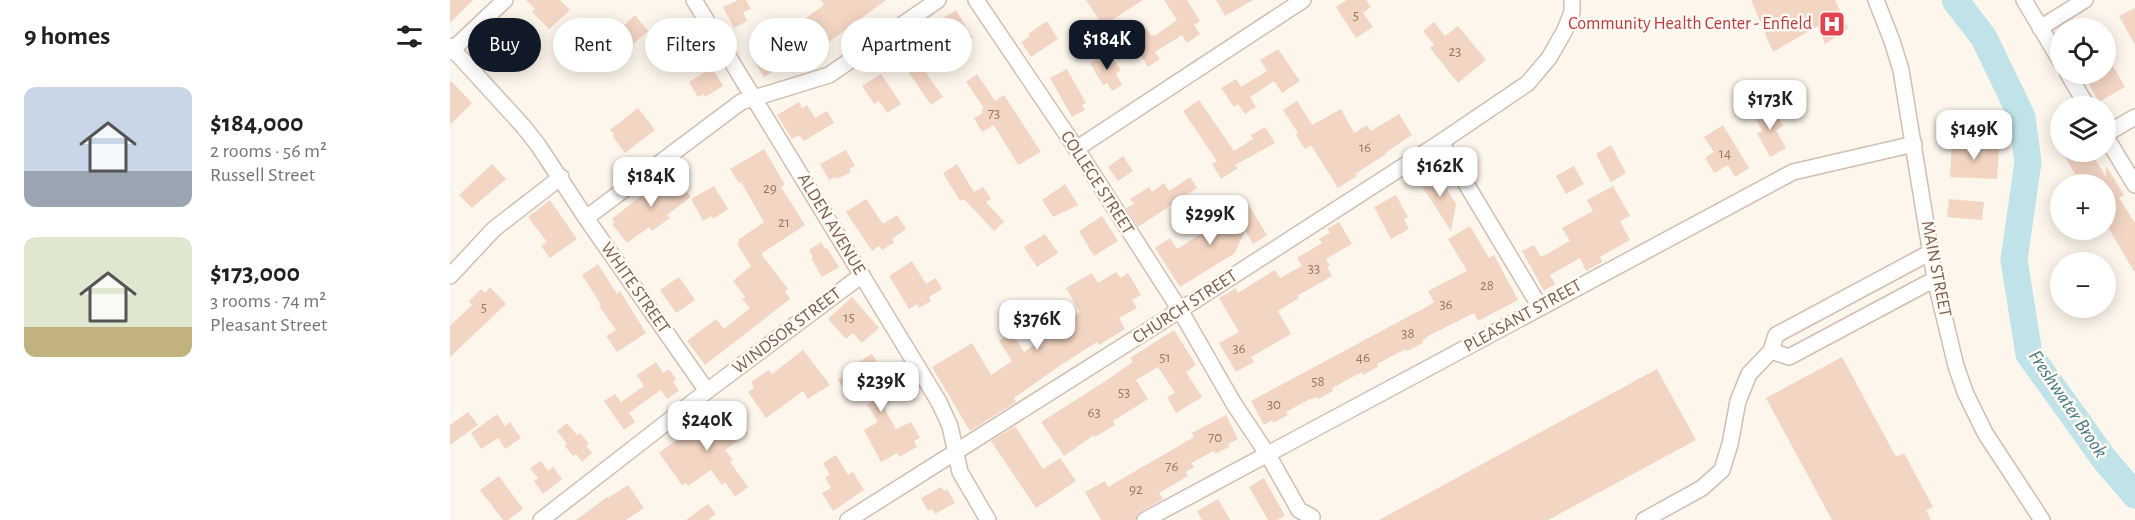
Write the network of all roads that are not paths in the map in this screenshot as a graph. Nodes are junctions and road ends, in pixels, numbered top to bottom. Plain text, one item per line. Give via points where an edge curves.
1 (505, 0) edge
2 (694, 0) edge
3 (938, 0) edge
4 (976, 0) edge
5 (1303, 0) edge
6 (1572, 0) edge
7 (1876, 0) edge
8 (2024, 0) edge
9 (2085, 0) edge
10 (2040, 28) junction
11 (2050, 44) edge
12 (451, 49) edge
13 (755, 99) junction
14 (2135, 117) edge
15 (2116, 129) edge
16 (1441, 142) junction
17 (1914, 144) junction
18 (1076, 149) junction
19 (2116, 151) edge
20 (561, 177) junction
21 (2133, 177) edge
22 (586, 218) junction
23 (1931, 252) junction
24 (862, 275) junction
25 (450, 276) edge
26 (1935, 279) junction
27 (1540, 307) junction
28 (1180, 310) junction
29 (1771, 351) junction
30 (707, 391) junction
31 (956, 452) junction
32 (1268, 455) junction
33 (1312, 517) dead end
34 (541, 520) edge
35 (848, 520) edge
36 (988, 520) edge
37 (1145, 520) edge
38 (1644, 520) edge
39 (2042, 520) edge

1 - 12 street
2 - 13 street, ALDEN AVENUE
3 - 13 street via 829,75
4 - 18 street, COLLEGE STREET
5 - 18 street
6 - 16 street, CHURCH STREET via 1565,30 1539,72
7 - 17 street, MAIN STREET via 1901,70
8 - 10 street
9 - 10 street
10 - 11 street
12 - 20 street, WHITE STREET via 524,126
13 - 22 street via 741,102
13 - 24 street, ALDEN AVENUE
14 - 15 street
16 - 27 street
16 - 28 street, CHURCH STREET
17 - 23 street, MAIN STREET
17 - 27 street, PLEASANT STREET via 1793,172
18 - 28 street, COLLEGE STREET
19 - 21 street
20 - 22 street, WHITE STREET
20 - 25 street via 494,229
22 - 30 street, WHITE STREET
23 - 26 street, MAIN STREET
23 - 29 street via 1776,335
24 - 30 street, WINDSOR STREET
24 - 31 street, ALDEN AVENUE via 943,410
26 - 29 street via 1789,357
26 - 39 street, MAIN STREET via 1956,366 1973,410
27 - 32 street, PLEASANT STREET
28 - 31 street, CHURCH STREET
28 - 32 street, COLLEGE STREET
29 - 38 street via 1749,374 1738,400 1722,470 1702,488
30 - 34 street, WINDSOR STREET
31 - 35 street, CHURCH STREET
31 - 36 street, ALDEN AVENUE via 960,472
32 - 33 street, COLLEGE STREET via 1299,510
32 - 37 street, PLEASANT STREET

